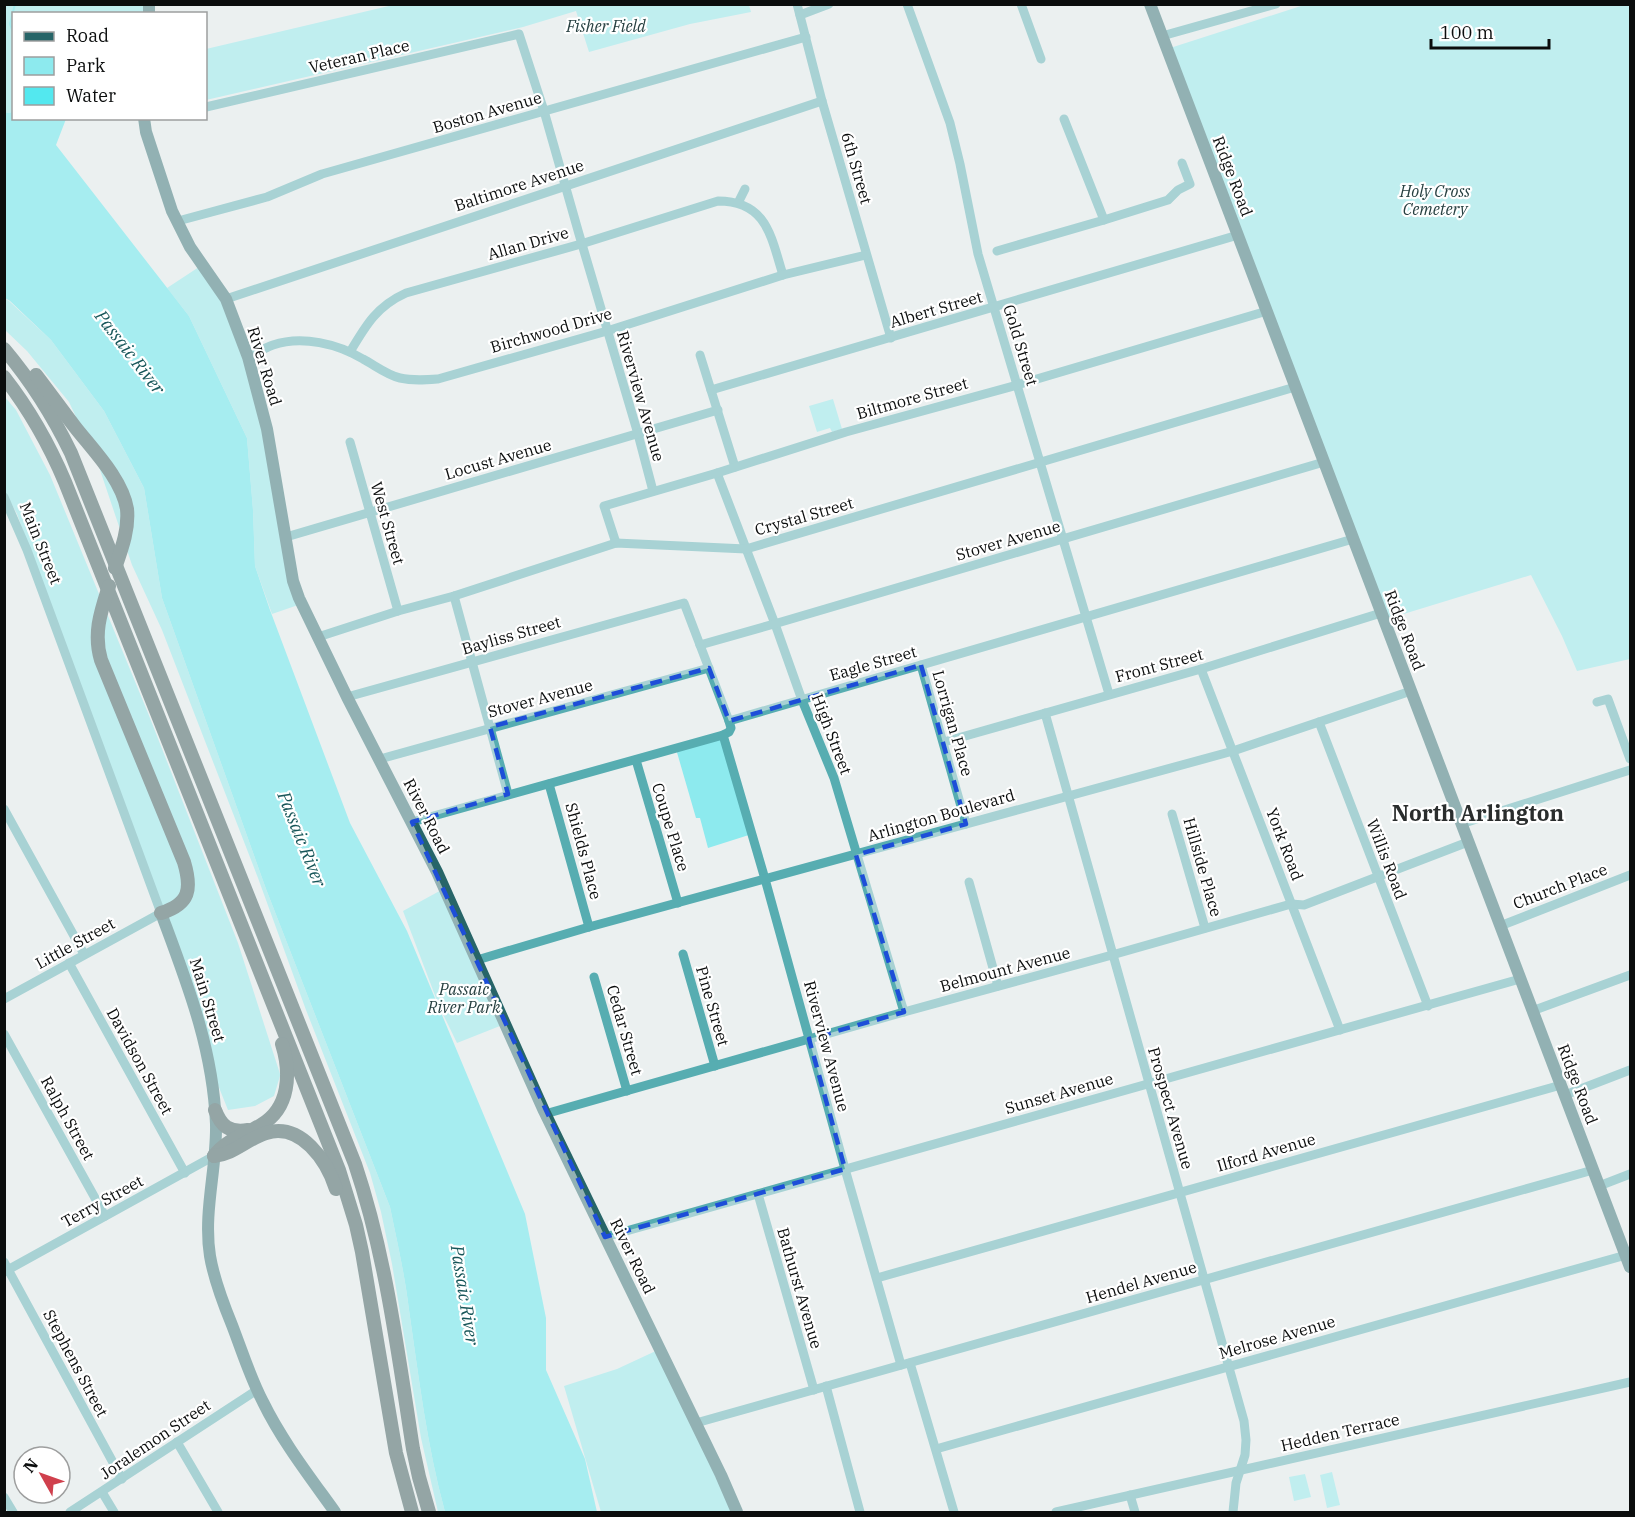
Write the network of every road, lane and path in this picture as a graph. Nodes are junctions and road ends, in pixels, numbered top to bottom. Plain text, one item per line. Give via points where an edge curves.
1 (797, 4) edge
2 (829, 4) edge
3 (907, 4) edge
4 (1020, 4) edge
5 (1150, 4) edge
6 (1276, 4) edge
7 (800, 15) junction
8 (519, 34) joint
9 (1162, 36) junction
10 (806, 37) junction
11 (1041, 59) dead end
12 (822, 101) junction
13 (207, 107) edge
14 (544, 111) junction
15 (1064, 119) dead end
16 (148, 120) edge
17 (1182, 163) dead end
18 (564, 185) junction
19 (745, 189) dead end
20 (738, 203) junction
21 (1104, 220) junction
22 (178, 221) junction
23 (1238, 235) junction
24 (581, 243) junction
25 (997, 251) dead end
26 (866, 255) junction
27 (783, 275) junction
28 (226, 298) junction
29 (994, 308) junction
30 (1266, 311) junction
31 (607, 330) junction
32 (891, 338) junction
33 (4, 339) edge
34 (4, 349) edge
35 (350, 352) junction
36 (699, 354) dead end
37 (248, 357) junction
38 (4, 377) edge
39 (1017, 384) junction
40 (1295, 387) junction
41 (711, 390) junction
42 (718, 410) junction
43 (638, 434) junction
44 (350, 442) dead end
45 (1324, 462) junction
46 (1040, 463) junction
47 (735, 467) junction
48 (717, 473) junction
49 (653, 491) junction
50 (4, 497) edge
51 (370, 512) junction
52 (286, 537) junction
53 (1353, 539) junction
54 (1063, 540) junction
55 (616, 543) junction
56 (746, 549) junction
57 (454, 596) junction
58 (398, 611) junction
59 (1381, 613) junction
60 (1086, 617) junction
61 (775, 624) junction
62 (318, 637) junction
63 (700, 645) junction
64 (472, 662) junction
65 (921, 665) junction
66 (709, 668) junction
67 (1201, 669) junction
68 (1411, 692) junction
69 (1109, 694) junction
70 (347, 697) junction
71 (802, 700) junction
72 (1597, 702) dead end
73 (1045, 713) junction
74 (729, 722) junction
75 (1319, 722) junction
76 (490, 727) junction
77 (723, 735) junction
78 (944, 742) junction
79 (1233, 751) junction
80 (380, 759) junction
81 (1630, 759) edge
82 (636, 760) junction
83 (1630, 770) edge
84 (549, 784) junction
85 (508, 794) junction
86 (1069, 796) junction
87 (4, 809) edge
88 (1172, 814) dead end
89 (412, 822) junction
90 (966, 824) junction
91 (1461, 824) junction
92 (1468, 842) junction
93 (856, 855) junction
94 (1630, 875) edge
95 (1378, 876) junction
96 (765, 879) junction
97 (969, 882) dead end
98 (228, 891) junction
99 (678, 903) junction
100 (1291, 904) junction
101 (161, 913) junction
102 (1500, 926) junction
103 (589, 927) junction
104 (1205, 928) junction
105 (84, 954) junction
106 (683, 954) dead end
107 (1112, 955) junction
108 (477, 960) junction
109 (69, 963) junction
110 (1630, 975) edge
111 (594, 977) dead end
112 (1520, 979) junction
113 (998, 986) junction
114 (4, 999) edge
115 (1428, 1006) junction
116 (1532, 1011) junction
117 (904, 1012) junction
118 (1340, 1030) junction
119 (4, 1034) edge
120 (809, 1039) junction
121 (715, 1066) junction
122 (1630, 1071) edge
123 (1149, 1083) junction
124 (1563, 1090) junction
125 (627, 1091) junction
126 (215, 1110) junction
127 (545, 1114) junction
128 (261, 1125) junction
129 (214, 1156) junction
130 (845, 1169) junction
131 (1593, 1170) junction
132 (185, 1173) junction
133 (1630, 1174) edge
134 (1599, 1186) junction
135 (1180, 1192) junction
136 (758, 1194) junction
137 (105, 1216) junction
138 (605, 1237) junction
139 (1626, 1255) junction
140 (1630, 1267) edge
141 (6, 1268) edge
142 (877, 1278) junction
143 (1204, 1279) junction
144 (373, 1308) junction
145 (906, 1364) junction
146 (1229, 1366) junction
147 (1630, 1382) edge
148 (826, 1386) junction
149 (257, 1390) junction
150 (814, 1390) junction
151 (696, 1423) junction
152 (177, 1442) junction
153 (936, 1449) junction
154 (1240, 1470) junction
155 (122, 1479) junction
156 (102, 1492) junction
157 (1130, 1495) junction
158 (4, 1497) edge
159 (13, 1512) edge
160 (70, 1512) edge
161 (114, 1512) edge
162 (218, 1512) edge
163 (334, 1512) edge
164 (412, 1512) edge
165 (429, 1512) edge
166 (737, 1512) edge
167 (860, 1512) edge
168 (954, 1512) edge
169 (1056, 1512) edge
170 (1135, 1512) edge
171 (1233, 1512) edge

1 - 7 street, 6th Street
2 - 7 street
3 - 29 street, Gold Street via 950,123 978,254
4 - 11 street
5 - 9 main road, Ridge Road
6 - 9 street
7 - 10 street, 6th Street
8 - 13 street, Veteran Place
8 - 14 street, Riverview Avenue
9 - 23 main road, Ridge Road
10 - 12 street, 6th Street
10 - 14 street, Boston Avenue
12 - 18 street, Baltimore Avenue
12 - 26 street, 6th Street
14 - 18 street, Riverview Avenue
14 - 22 street, Boston Avenue via 322,174 267,197
15 - 21 street
16 - 22 main road, River Road via 146,132
17 - 21 street via 1190,184 1168,200
18 - 24 street, Riverview Avenue
18 - 28 street, Baltimore Avenue
19 - 20 street
20 - 24 street, Allan Drive via 708,203
20 - 27 street via 751,208 764,221
21 - 25 street
22 - 28 main road, River Road via 190,247
23 - 29 street, Albert Street
23 - 30 main road, Ridge Road
24 - 31 street, Riverview Avenue
24 - 35 street, Allan Drive via 406,293 372,317
26 - 27 street, Birchwood Drive
26 - 32 street, 6th Street
27 - 31 street, Birchwood Drive
28 - 37 main road, River Road
29 - 32 street, Albert Street
29 - 39 street, Gold Street
30 - 39 street, Biltmore Street
30 - 40 main road, Ridge Road
31 - 35 street, Birchwood Drive via 438,379 399,378
31 - 43 street, Riverview Avenue
32 - 41 street, Albert Street
33 - 101 highway via 28,364 115,479 126,507 123,545 97,639 101,660 186,870 185,898 174,909
34 - 165 highway via 46,405 76,464 355,1164 379,1248 413,1449
35 - 37 street, Birchwood Drive via 302,341 274,345
36 - 41 street
37 - 52 main road, River Road via 267,429
38 - 98 highway via 36,423 61,472
39 - 46 street, Gold Street
39 - 47 street, Biltmore Street
40 - 45 main road, Ridge Road
40 - 46 street, Crystal Street
41 - 42 street
42 - 43 street, Locust Avenue
42 - 47 street
43 - 49 street, Riverview Avenue
43 - 51 street, Locust Avenue
44 - 51 street, West Street
45 - 53 main road, Ridge Road
45 - 54 street, Stover Avenue
46 - 54 street, Gold Street
46 - 56 street, Crystal Street
47 - 48 street, Biltmore Street
48 - 49 street, Biltmore Street
48 - 56 street, High Street
49 - 55 street, Biltmore Street via 604,506
50 - 101 street, Main Street
51 - 52 street, Locust Avenue
51 - 58 street, West Street
52 - 62 main road, River Road via 293,581
53 - 59 main road, Ridge Road
53 - 60 street, Eagle Street
54 - 60 street, Gold Street
54 - 61 street, Stover Avenue
55 - 56 street, Crystal Street
55 - 57 street, Crystal Street
56 - 61 street, High Street
57 - 58 street, Crystal Street
57 - 64 street
58 - 62 street, Crystal Street
59 - 67 street, Front Street
59 - 68 main road, Ridge Road
60 - 65 street, Eagle Street
60 - 69 street, Gold Street
61 - 63 street, Stover Avenue
61 - 71 street, High Street
62 - 70 main road, River Road
63 - 64 street, Bayliss Street via 684,603
63 - 66 street
64 - 70 street, Bayliss Street
64 - 76 street
65 - 71 street, Eagle Street
65 - 78 street, Lorrigan Place
66 - 74 street
66 - 76 street, Stover Avenue
67 - 69 street, Front Street
67 - 79 street, York Road
68 - 75 street, Arlington Boulevard
68 - 91 main road, Ridge Road
69 - 73 street, Front Street
70 - 80 main road, River Road
71 - 74 street, Eagle Street
71 - 93 street, High Street via 834,778
72 - 81 street via 1608,699
73 - 78 street, Front Street
73 - 86 street, Prospect Avenue
74 - 77 street via 731,728
75 - 79 street, Arlington Boulevard
75 - 95 street, Willis Road
76 - 80 street, Stover Avenue
76 - 85 street
77 - 82 street
77 - 96 street, Riverview Avenue
78 - 90 street, Lorrigan Place
79 - 86 street, Arlington Boulevard
79 - 100 street, York Road
80 - 89 main road, River Road
82 - 84 street
82 - 99 street, Coupe Place
83 - 91 street
84 - 85 street
84 - 103 street, Shields Place
85 - 89 street
86 - 90 street, Arlington Boulevard
86 - 107 street, Prospect Avenue
87 - 105 street
88 - 104 street, Hillside Place
89 - 108 main road, River Road
90 - 93 street, Arlington Boulevard
91 - 92 main road, Ridge Road
92 - 95 street, Belmount Avenue
92 - 102 main road, Ridge Road
93 - 96 street, Arlington Boulevard
93 - 117 street, High Street
94 - 102 street, Church Place
95 - 100 street, Belmount Avenue via 1304,904
95 - 115 street, Willis Road
96 - 99 street, Arlington Boulevard
96 - 120 street, Riverview Avenue
97 - 113 street
98 - 128 highway via 286,1060 287,1082 282,1103
98 - 144 highway via 339,1170 356,1225
99 - 103 street, Arlington Boulevard
100 - 104 street, Belmount Avenue
100 - 118 street, York Road
101 - 105 street, Little Street
101 - 126 main road, Main Street via 200,1021
102 - 112 main road, Ridge Road
103 - 108 street, Arlington Boulevard
104 - 107 street, Belmount Avenue
105 - 109 street, Little Street
106 - 121 street, Pine Street
107 - 113 street, Belmount Avenue
107 - 123 street, Prospect Avenue
108 - 127 main road, River Road
109 - 114 street, Little Street
109 - 132 street, Davidson Street
110 - 116 street
111 - 125 street, Cedar Street
112 - 115 street, Sunset Avenue
112 - 116 main road, Ridge Road
113 - 117 street, Belmount Avenue
115 - 118 street, Sunset Avenue
116 - 124 main road, Ridge Road
117 - 120 street, Belmount Avenue
118 - 123 street, Sunset Avenue
119 - 137 street, Ralph Street
120 - 121 street, Belmount Avenue
120 - 130 street, Riverview Avenue
121 - 125 street, Belmount Avenue
122 - 124 street, Ilford Avenue
123 - 130 street, Sunset Avenue
123 - 135 street, Prospect Avenue
124 - 131 main road, Ridge Road
124 - 135 street, Ilford Avenue
125 - 127 street, Belmount Avenue
126 - 128 highway via 229,1129 244,1131
126 - 129 main road, Main Street
127 - 138 main road, River Road
128 - 129 highway via 224,1145
129 - 132 street, Terry Street
129 - 144 highway via 228,1154 273,1131 289,1133 312,1147 335,1185
129 - 149 main road, Main Street via 208,1220 210,1255 219,1290
130 - 136 street, Sunset Avenue
130 - 142 street, Riverview Avenue
131 - 134 main road, Ridge Road
131 - 143 street, Hendel Avenue
132 - 137 street, Terry Street
133 - 134 street
134 - 139 main road, Ridge Road
135 - 142 street, Ilford Avenue
135 - 143 street, Prospect Avenue
136 - 138 street, Sunset Avenue
136 - 150 street, Bathurst Avenue
137 - 141 street, Terry Street
138 - 151 main road, River Road
139 - 140 main road, Ridge Road
139 - 146 street, Melrose Avenue
141 - 155 street, Stephens Street
142 - 145 street, Riverview Avenue
143 - 145 street, Hendel Avenue
143 - 146 street, Prospect Avenue
144 - 164 highway via 396,1453
145 - 148 street, Hendel Avenue
145 - 153 street, Riverview Avenue
146 - 153 street, Melrose Avenue
146 - 154 street, Prospect Avenue via 1246,1440
147 - 154 street, Hedden Terrace
148 - 150 street, Hendel Avenue
148 - 167 street
149 - 152 street, Joralemon Street
149 - 163 main road, Main Street
150 - 151 street, Hendel Avenue
151 - 166 main road, River Road
152 - 155 street, Joralemon Street
152 - 162 street
153 - 168 street, Riverview Avenue
154 - 157 street, Hedden Terrace
154 - 171 street, Prospect Avenue
155 - 156 street, Joralemon Street
156 - 160 street, Joralemon Street
156 - 161 street
157 - 169 street, Hedden Terrace
157 - 170 street
158 - 159 street

